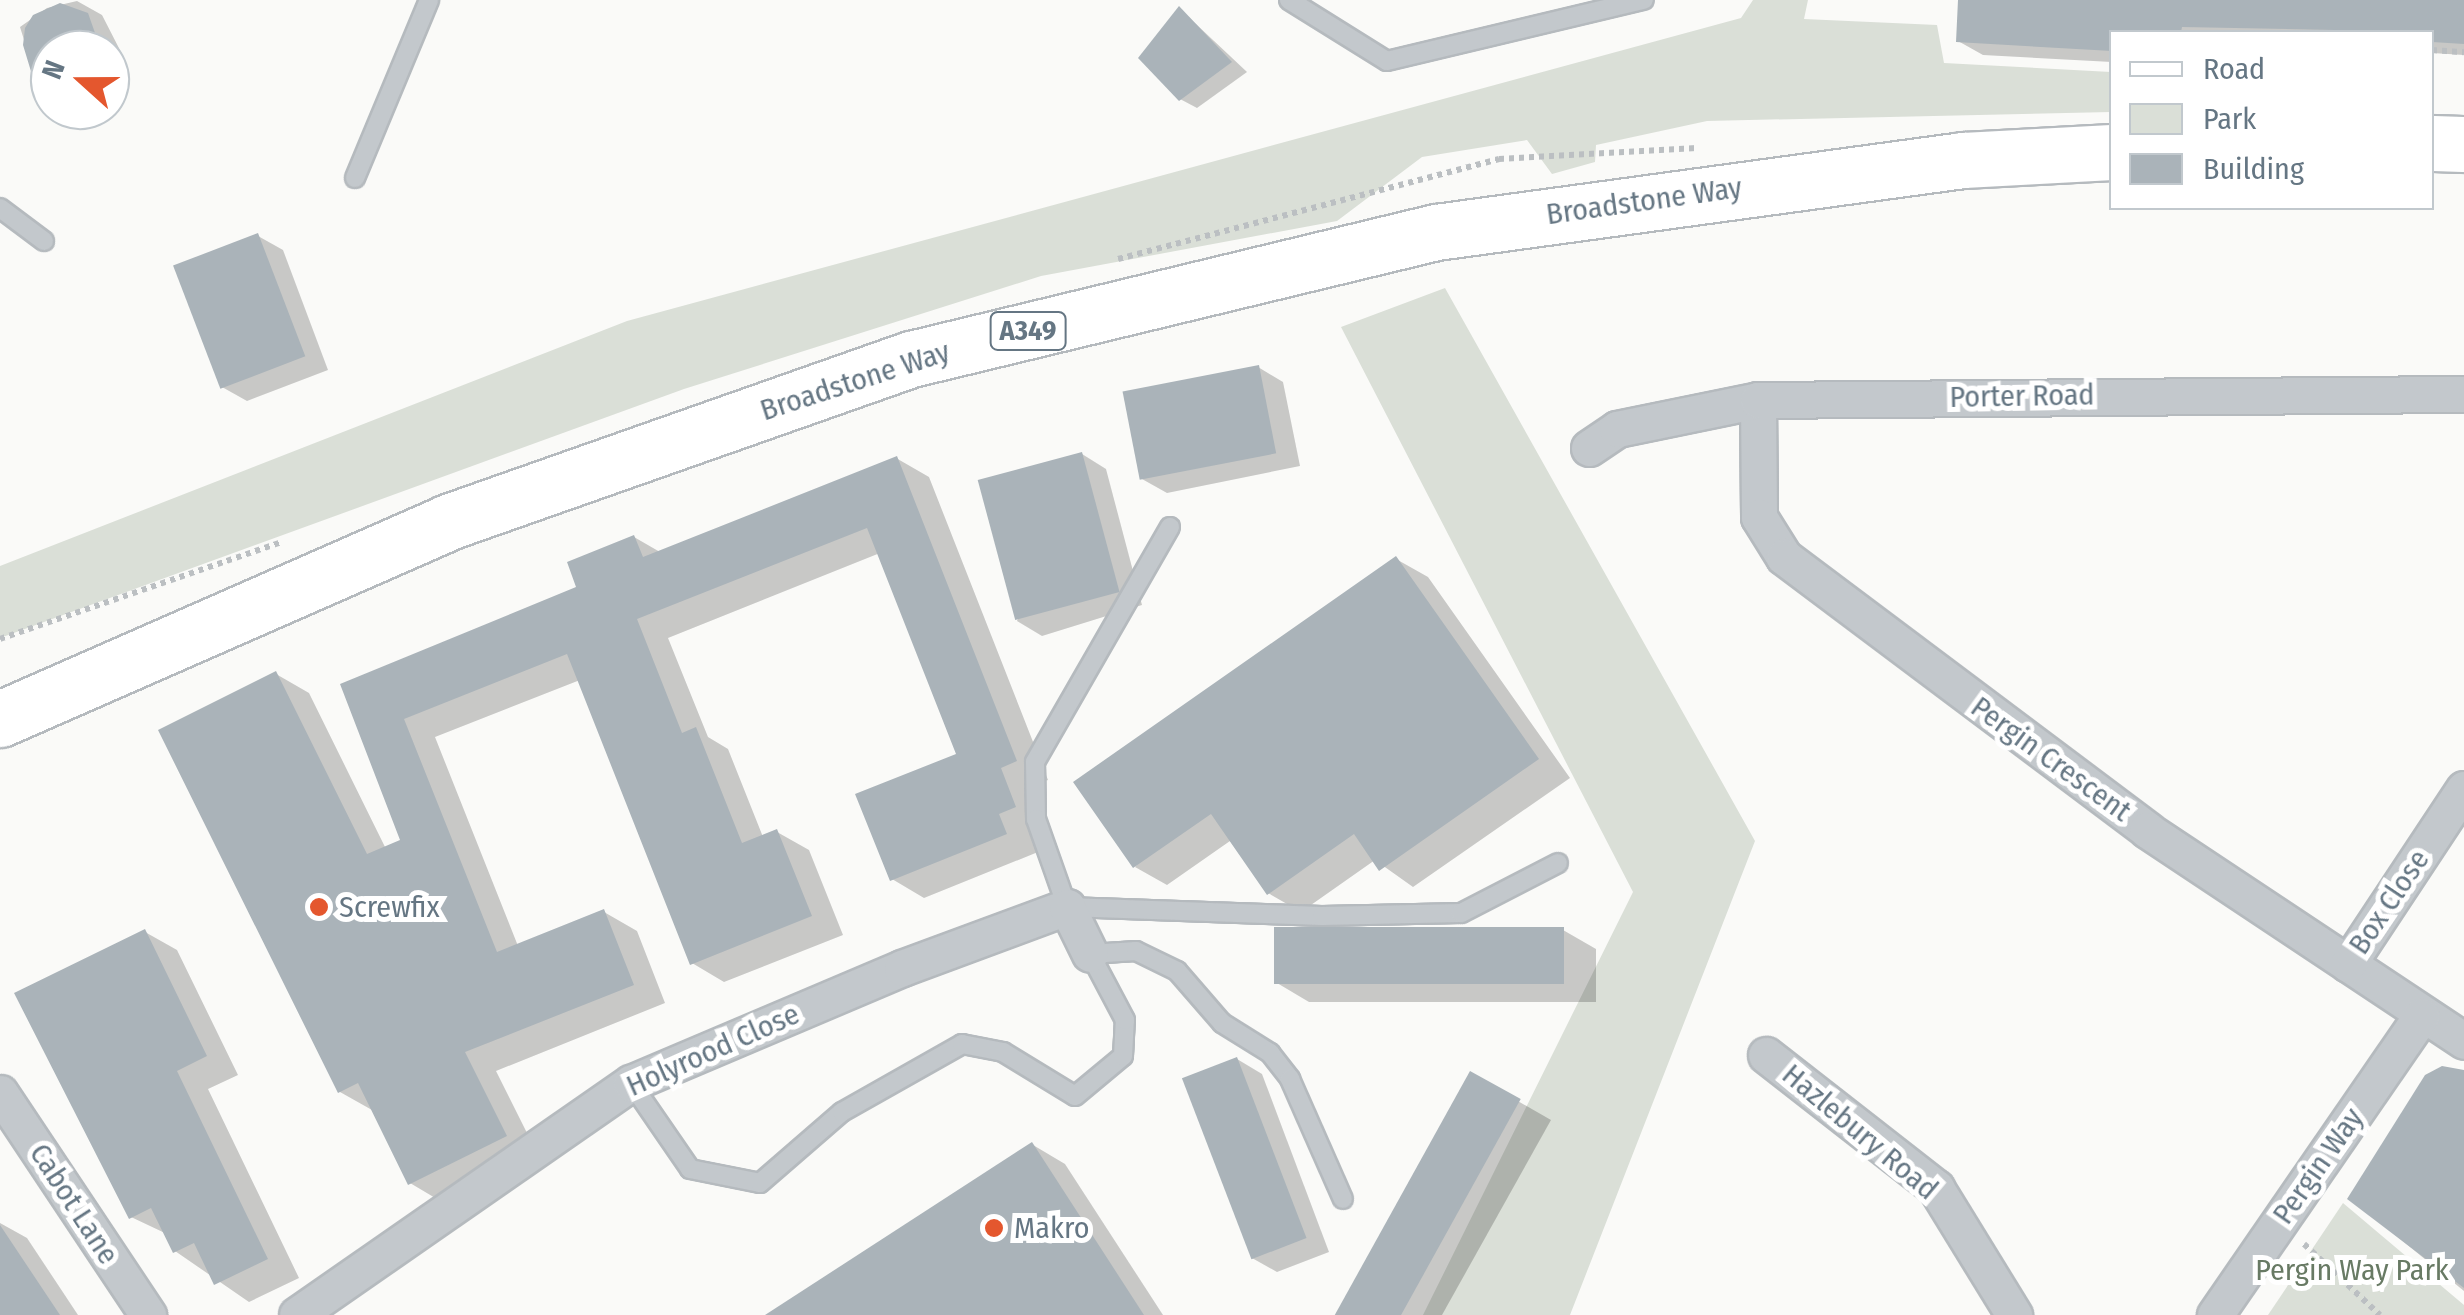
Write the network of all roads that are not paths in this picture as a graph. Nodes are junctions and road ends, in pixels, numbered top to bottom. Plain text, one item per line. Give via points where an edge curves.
1 (429, 0) edge
2 (1288, 0) edge
3 (1644, 0) edge
4 (2434, 144) edge
5 (2464, 144) edge
6 (2109, 152) edge
7 (355, 178) dead end
8 (0, 208) edge
9 (44, 242) dead end
10 (2464, 394) edge
11 (1758, 400) junction
12 (1589, 448) dead end
13 (1170, 527) dead end
14 (0, 719) edge
15 (2464, 789) edge
16 (1558, 863) dead end
17 (1067, 907) junction
18 (1090, 954) junction
19 (2348, 964) junction
20 (2421, 1016) junction
21 (2464, 1040) edge
22 (1766, 1055) dead end
23 (631, 1082) junction
24 (0, 1093) edge
25 (1344, 1200) dead end
26 (148, 1315) edge
27 (297, 1315) edge
28 (2014, 1315) edge
29 (2215, 1315) edge

1 - 7 lane
2 - 3 lane via 1386,61
4 - 5 main road
6 - 14 main road, Broadstone Way / A349 via 1963,160 1436,232 910,359 448,522
8 - 9 lane
10 - 11 street, Porter Road
11 - 12 street, Porter Road via 1616,429
11 - 19 street, Pergin Crescent via 1759,517 1784,557 2146,830
13 - 17 lane via 1035,762 1036,820
15 - 19 street, Box Close
16 - 17 lane via 1461,913 1322,916
17 - 18 street
17 - 23 street, Holyrood Close
18 - 23 lane via 1125,1020 1124,1056 1075,1096 1003,1052 962,1044 842,1112 760,1184 690,1169
18 - 25 lane via 1110,948 1156,956 1222,1023 1270,1053 1290,1079
19 - 20 street, Pergin Crescent
20 - 21 street, Pergin Crescent
20 - 29 street, Pergin Way
22 - 28 street, Hazlebury Road via 1936,1188
23 - 27 street, Holyrood Close
24 - 26 street, Cabot Lane

